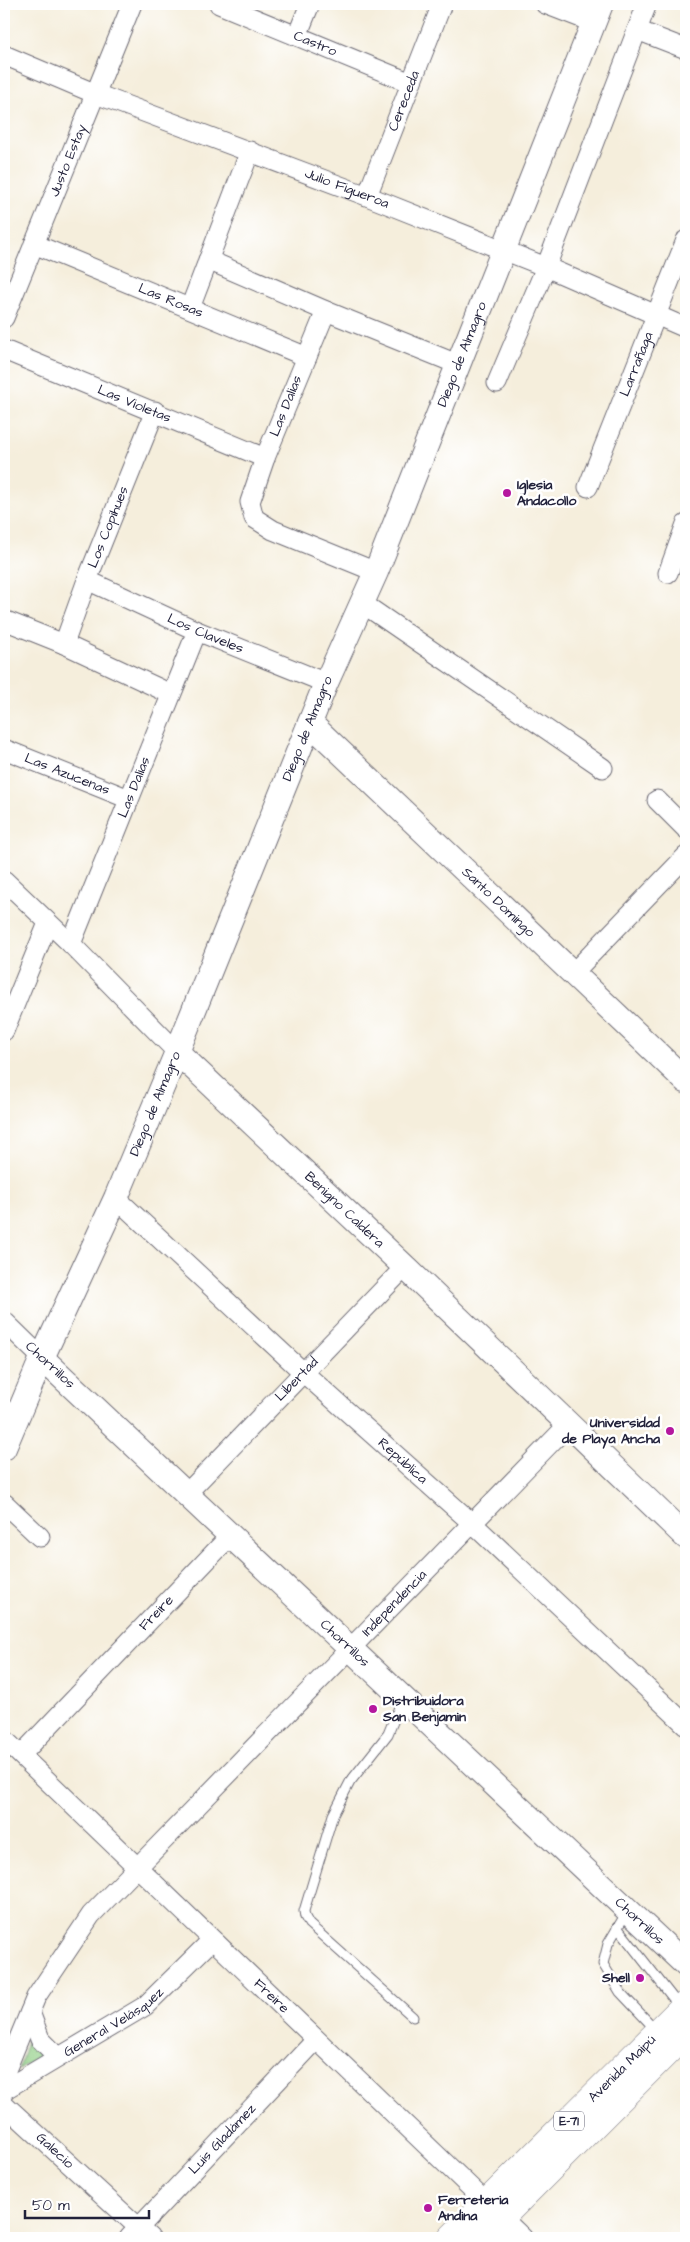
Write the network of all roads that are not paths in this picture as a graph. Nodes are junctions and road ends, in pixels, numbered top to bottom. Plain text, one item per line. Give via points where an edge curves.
1 (132, 4) edge
2 (219, 4) edge
3 (310, 4) edge
4 (442, 4) edge
5 (545, 4) edge
6 (648, 4) edge
7 (597, 14) edge
8 (637, 30) junction
9 (297, 36) junction
10 (686, 49) edge
11 (4, 55) edge
12 (411, 83) junction
13 (96, 94) junction
14 (250, 151) junction
15 (367, 196) junction
16 (686, 240) edge
17 (34, 244) junction
18 (502, 251) junction
19 (208, 260) junction
20 (546, 267) junction
21 (190, 308) junction
22 (326, 311) junction
23 (657, 315) junction
24 (4, 318) edge
25 (686, 328) edge
26 (4, 350) edge
27 (307, 357) junction
28 (457, 364) junction
29 (497, 383) dead end
30 (155, 411) junction
31 (265, 458) junction
32 (588, 488) dead end
33 (686, 524) edge
34 (376, 572) junction
35 (668, 573) dead end
36 (86, 580) junction
37 (362, 604) junction
38 (4, 620) edge
39 (197, 630) junction
40 (64, 644) junction
41 (326, 683) junction
42 (171, 694) junction
43 (310, 723) junction
44 (4, 749) edge
45 (603, 768) dead end
46 (129, 799) junction
47 (657, 800) dead end
48 (686, 829) edge
49 (686, 856) edge
50 (4, 880) edge
51 (48, 923) junction
52 (71, 944) junction
53 (573, 973) junction
54 (4, 1031) edge
55 (177, 1052) junction
56 (686, 1081) edge
57 (116, 1198) junction
58 (405, 1267) junction
59 (4, 1321) edge
60 (42, 1358) junction
61 (304, 1372) junction
62 (568, 1425) junction
63 (4, 1448) edge
64 (187, 1493) junction
65 (4, 1503) edge
66 (472, 1523) junction
67 (230, 1535) junction
68 (40, 1537) dead end
69 (686, 1537) edge
70 (352, 1648) junction
71 (403, 1697) junction
72 (686, 1725) edge
73 (4, 1739) edge
74 (20, 1756) junction
75 (136, 1866) junction
76 (622, 1919) junction
77 (212, 1940) junction
78 (686, 1965) edge
79 (30, 2012) junction
80 (685, 2015) edge
81 (413, 2017) dead end
82 (658, 2032) junction
83 (316, 2040) junction
84 (58, 2057) junction
85 (4, 2075) edge
86 (4, 2090) edge
87 (4, 2104) edge
88 (494, 2210) junction
89 (139, 2235) edge
90 (452, 2238) edge
91 (480, 2238) edge
92 (523, 2238) edge

1 - 13 street, Justo Estay
2 - 9 street, Castro
3 - 9 street
4 - 12 street, Cereceda
5 - 7 street
6 - 8 street
7 - 18 street, Diego de Almagro
8 - 10 street
8 - 20 street
9 - 12 street, Castro
11 - 13 street, Julio Figueroa
12 - 15 street, Cereceda
13 - 14 street, Julio Figueroa
13 - 17 street, Justo Estay
14 - 15 street, Julio Figueroa
14 - 19 street
15 - 18 street, Julio Figueroa
16 - 23 street, Larrañaga
17 - 21 street, Las Rosas
17 - 24 street, Justo Estay
18 - 20 street, Julio Figueroa
18 - 28 street, Diego de Almagro
19 - 21 street
19 - 22 street
20 - 23 street, Julio Figueroa
20 - 29 street
21 - 27 street, Las Rosas
22 - 27 street, Las Dalias
22 - 28 street
23 - 25 street, Julio Figueroa
23 - 32 street, Larrañaga
26 - 30 street, Las Violetas
27 - 31 street, Las Dalias
28 - 34 street, Diego de Almagro
30 - 31 street, Las Violetas
30 - 36 street, Los Copihues
31 - 34 street, Las Dalias via 250,502 254,518 273,530
33 - 35 street
34 - 37 street, Diego de Almagro
36 - 39 street, Los Claveles
36 - 40 street, Los Copihues
37 - 41 street, Diego de Almagro
37 - 45 street
38 - 40 street
39 - 41 street, Los Claveles
39 - 42 street, Las Dalias
40 - 42 street
41 - 43 street, Diego de Almagro
42 - 46 street, Las Dalias
43 - 53 street, Santo Domingo
43 - 55 street, Diego de Almagro
44 - 46 street, Las Azucenas
46 - 52 street, Las Dalias
47 - 48 street
49 - 53 street
50 - 51 street, Benigno Caldera
51 - 52 street, Benigno Caldera
51 - 54 street
52 - 55 street, Benigno Caldera
53 - 56 street, Santo Domingo
55 - 57 street, Diego de Almagro
55 - 58 street, Benigno Caldera
57 - 60 street, Diego de Almagro
57 - 61 street, República
58 - 61 street, Libertad
58 - 62 street, Benigno Caldera
59 - 60 street, Chorrillos
60 - 63 street, Diego de Almagro
60 - 64 street, Chorrillos
61 - 64 street, Libertad
61 - 66 street, República
62 - 66 street, Independencia
62 - 69 street, Benigno Caldera
64 - 67 street, Chorrillos
65 - 68 street
66 - 70 street, Independencia
66 - 72 street, República
67 - 70 street, Chorrillos
67 - 74 street, Freire
70 - 71 street, Chorrillos
70 - 75 street, Independencia
71 - 76 street, Chorrillos
71 - 81 lane via 388,1734 350,1782 333,1816 304,1911 310,1924
73 - 74 street, Freire
74 - 75 street, Freire
75 - 77 street, Freire
75 - 79 street via 91,1915 44,1984
76 - 78 street, Chorrillos
76 - 80 lane
76 - 82 lane via 608,1944 604,1968 620,1992
77 - 83 street, Freire
77 - 84 street, General Velásquez via 145,2006
79 - 84 street via 40,2039
79 - 85 street
80 - 82 main road, Avenida Maipú / E-71
80 - 88 main road, Avenida Maipú / E-71
82 - 88 main road, Avenida Maipú / E-71
83 - 88 street, Freire
83 - 89 street, Luis Gladámez
84 - 86 street, General Velásquez
87 - 89 street, Galecio
88 - 90 main road, Avenida Maipú / E-71
88 - 91 main road, Avenida Maipú / E-71
88 - 92 street, Freire

